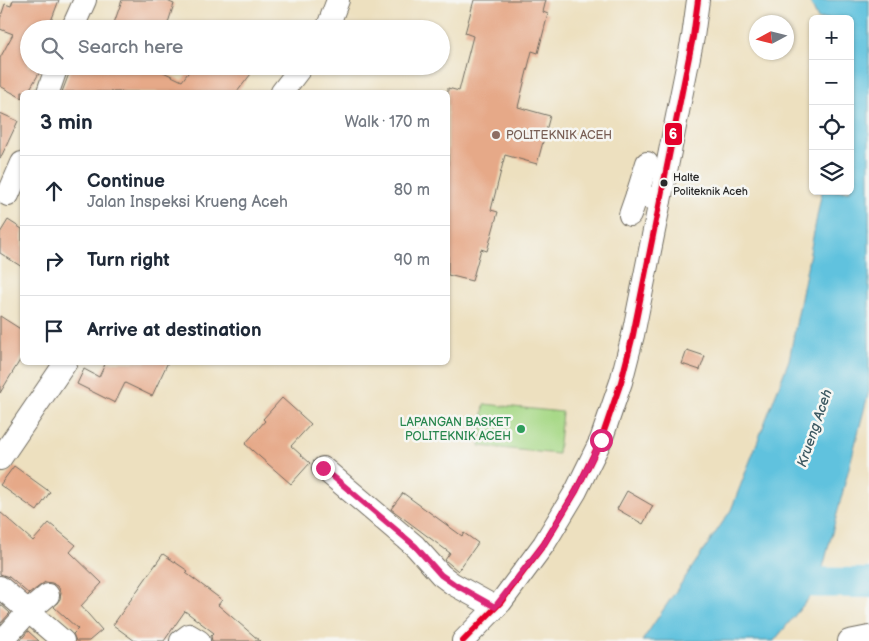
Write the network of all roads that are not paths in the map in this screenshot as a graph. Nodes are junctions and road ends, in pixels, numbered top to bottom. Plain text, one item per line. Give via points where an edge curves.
1 (85, 0) edge
2 (338, 0) edge
3 (692, 0) edge
4 (698, 0) edge
5 (76, 20) edge
6 (330, 20) edge
7 (693, 37) junction
8 (55, 75) edge
9 (295, 75) edge
10 (49, 90) edge
11 (284, 90) edge
12 (647, 163) dead end
13 (20, 168) edge
14 (10, 196) edge
15 (660, 200) junction
16 (64, 365) edge
17 (0, 459) edge
18 (323, 468) dead end
19 (0, 587) edge
20 (48, 595) dead end
21 (495, 607) junction
22 (28, 612) junction
23 (869, 636) edge
24 (2, 641) edge
25 (62, 641) edge
26 (181, 641) edge
27 (199, 641) edge
28 (463, 641) edge
29 (849, 641) edge

1 - 5 street
2 - 6 street
3 - 7 street
4 - 7 street
7 - 15 street
8 - 10 street
9 - 11 street
12 - 15 street via 634,205
13 - 14 street
15 - 21 street via 634,335 601,440 576,491 544,544
16 - 17 street
18 - 21 street via 415,546 441,575
19 - 22 street
20 - 22 street
21 - 28 street
22 - 24 street
22 - 25 street
23 - 29 street
26 - 27 street via 188,635

